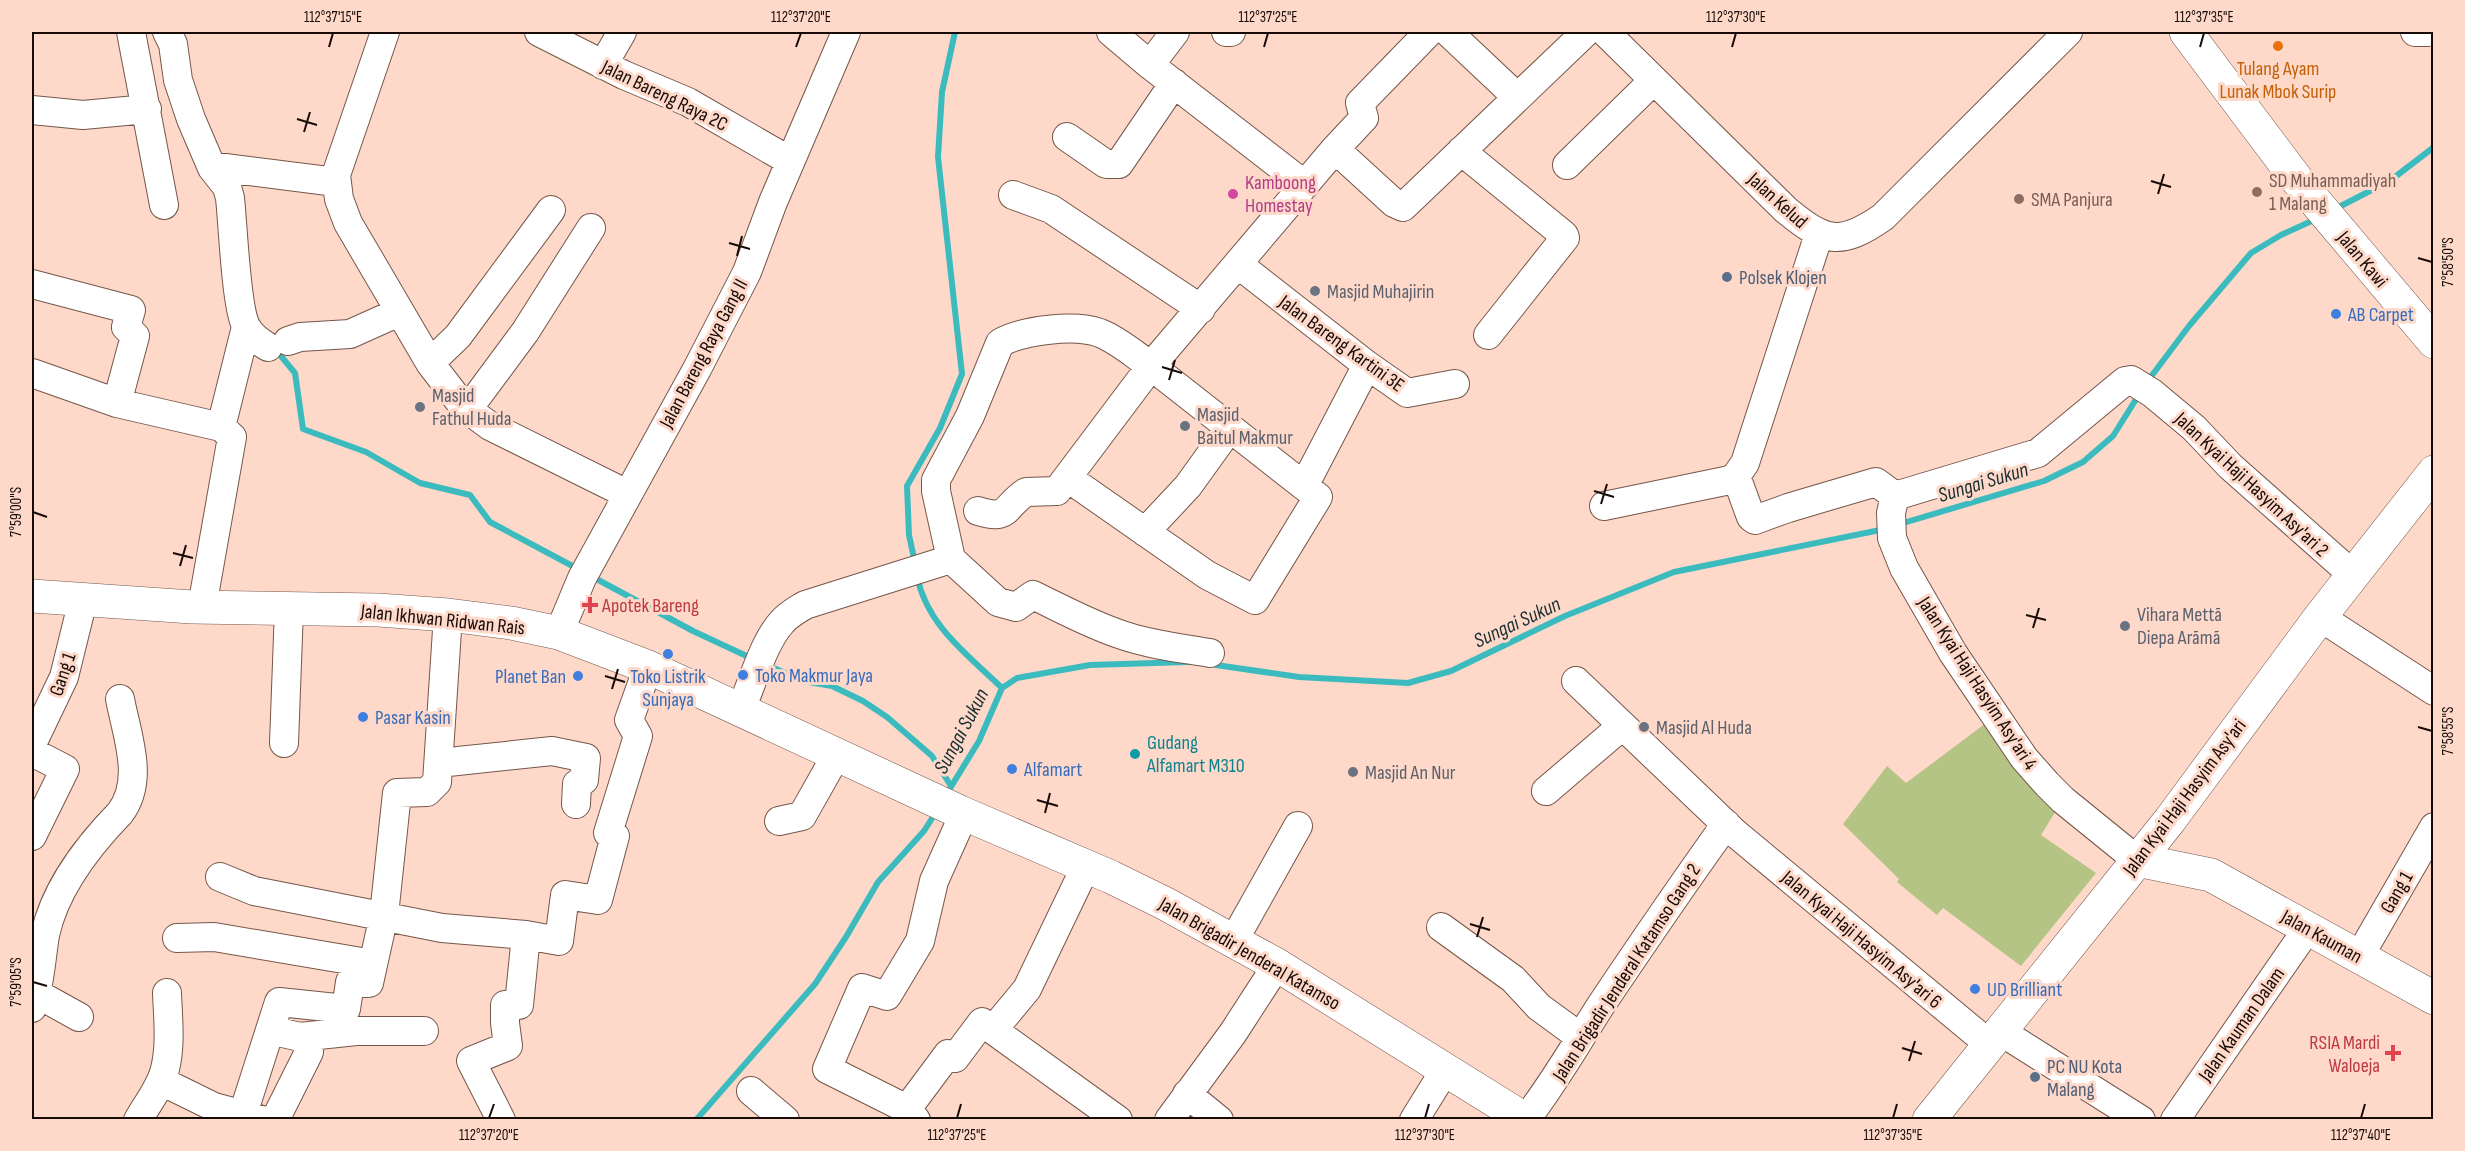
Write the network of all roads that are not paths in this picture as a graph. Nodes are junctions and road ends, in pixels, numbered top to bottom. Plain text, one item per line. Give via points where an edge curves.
1 (131, 32) edge
2 (167, 32) edge
3 (385, 32) edge
4 (539, 32) edge
5 (622, 32) edge
6 (846, 32) edge
7 (1111, 32) edge
8 (1175, 32) edge
9 (1226, 32) edge
10 (1232, 32) edge
11 (1429, 32) edge
12 (1448, 32) edge
13 (1587, 32) edge
14 (1605, 32) edge
15 (2068, 32) edge
16 (2186, 32) edge
17 (2415, 32) edge
18 (2428, 32) edge
19 (603, 65) junction
20 (1150, 65) junction
21 (1654, 80) junction
22 (1174, 83) junction
23 (1517, 97) junction
24 (147, 109) junction
25 (32, 110) edge
26 (1067, 137) dead end
27 (1335, 149) junction
28 (1461, 151) junction
29 (790, 161) junction
30 (1567, 165) dead end
31 (218, 168) junction
32 (336, 183) junction
33 (1305, 185) junction
34 (1013, 195) dead end
35 (164, 205) dead end
36 (551, 210) dead end
37 (591, 228) dead end
38 (1819, 234) junction
39 (1239, 265) junction
40 (32, 284) edge
41 (1201, 309) junction
42 (399, 312) junction
43 (246, 327) junction
44 (1488, 335) dead end
45 (2433, 342) edge
46 (430, 363) junction
47 (1367, 365) junction
48 (1151, 366) junction
49 (32, 373) edge
50 (1455, 384) dead end
51 (117, 403) junction
52 (468, 409) junction
53 (221, 427) junction
54 (1229, 429) junction
55 (2433, 472) edge
56 (1736, 476) junction
57 (1068, 478) junction
58 (1304, 486) junction
59 (627, 494) junction
60 (1604, 506) dead end
61 (978, 511) dead end
62 (1893, 516) junction
63 (1145, 532) junction
64 (928, 567) junction
65 (2353, 575) junction
66 (32, 596) edge
67 (83, 600) junction
68 (202, 607) junction
69 (289, 609) junction
70 (448, 615) junction
71 (2320, 617) junction
72 (559, 633) junction
73 (1210, 653) dead end
74 (648, 667) junction
75 (1576, 681) dead end
76 (2433, 691) edge
77 (120, 699) dead end
78 (741, 709) junction
79 (1622, 726) junction
80 (284, 743) dead end
81 (32, 744) edge
82 (32, 752) edge
83 (841, 756) junction
84 (438, 770) junction
85 (1546, 791) dead end
86 (576, 804) dead end
87 (962, 813) junction
88 (2170, 820) junction
89 (779, 821) dead end
90 (1298, 826) dead end
91 (2433, 828) edge
92 (1730, 829) junction
93 (32, 836) edge
94 (2137, 860) junction
95 (1086, 866) junction
96 (2211, 875) junction
97 (220, 877) dead end
98 (384, 915) junction
99 (1441, 927) dead end
100 (2307, 928) junction
101 (526, 935) junction
102 (177, 938) dead end
103 (1234, 940) junction
104 (2359, 957) junction
105 (373, 964) junction
106 (1277, 965) junction
107 (167, 993) dead end
108 (33, 998) edge
109 (2433, 998) edge
110 (79, 1017) dead end
111 (270, 1030) junction
112 (993, 1030) junction
113 (424, 1031) dead end
114 (1580, 1037) junction
115 (1995, 1037) junction
116 (309, 1052) dead end
117 (1445, 1070) junction
118 (161, 1081) junction
119 (751, 1091) dead end
120 (1187, 1094) junction
121 (912, 1114) edge
122 (252, 1117) edge
123 (138, 1119) edge
124 (275, 1119) edge
125 (501, 1119) edge
126 (785, 1119) edge
127 (1118, 1119) edge
128 (1169, 1119) edge
129 (1219, 1119) edge
130 (1414, 1119) edge
131 (1526, 1119) edge
132 (1929, 1119) edge
133 (2141, 1119) edge
134 (2175, 1119) edge

1 - 24 street
2 - 31 street via 191,119
3 - 32 street via 346,141
4 - 19 street, Jalan Bareng Raya 2C
5 - 19 street
6 - 29 street, Jalan Bareng Raya Gang II
7 - 20 street
8 - 20 street
9 - 10 street
11 - 27 street via 1360,103 1364,118
12 - 23 street
13 - 23 street
14 - 21 street, Jalan Kelud
15 - 38 street, Jalan Kelud via 1883,217 1855,234
16 - 45 main road, Jalan Kawi via 2298,181
17 - 18 street
19 - 29 street, Jalan Bareng Raya 2C via 688,102
20 - 22 street
21 - 30 street
21 - 38 street, Jalan Kelud via 1786,210
22 - 26 street via 1119,164 1106,164
22 - 33 street
23 - 28 street
24 - 25 street via 82,115
24 - 35 street
27 - 28 street via 1403,207
27 - 33 street
28 - 44 street via 1565,238
29 - 59 street, Jalan Bareng Raya Gang II via 747,272
31 - 32 street
31 - 43 street via 230,198
32 - 42 street via 348,223
33 - 39 street
34 - 41 street via 1051,209
36 - 46 street via 458,336
37 - 52 street via 525,332
38 - 56 street via 1745,463
39 - 41 street
39 - 47 street, Jalan Bareng Kartini 3E
40 - 51 street via 131,310 126,327 135,336
41 - 48 street
42 - 43 street via 351,334 300,337 278,344 257,340
42 - 46 street
43 - 53 street
46 - 52 street
47 - 50 street, Jalan Bareng Kartini 3E via 1407,393
47 - 58 street
48 - 54 street
48 - 57 street
48 - 64 street via 1101,334 1087,330 1022,333 1000,343 970,416 936,480
49 - 51 street
51 - 53 street
52 - 59 street via 490,426
53 - 68 street via 232,436
54 - 58 street
54 - 63 street via 1188,486
55 - 65 main road, Jalan Kyai Haji Hasyim Asy'ari
56 - 60 street
56 - 62 street via 1755,520 1876,482
57 - 61 street via 1057,491 1026,492 1001,515
57 - 63 street
58 - 63 street via 1318,497 1255,600 1207,575
59 - 72 street, Jalan Bareng Raya Gang II via 585,573
62 - 65 street, Jalan Kyai Haji Hasyim Asy'ari 2 via 2038,453 2125,381 2144,387 2194,428 2230,466
62 - 94 street, Jalan Kyai Haji Hasyim Asy'ari 4 via 1904,568 1943,637 2024,758 2063,800
64 - 73 street via 1005,605 1016,607 1033,594 1123,635
64 - 78 street via 806,605 790,614 780,623
65 - 71 main road, Jalan Kyai Haji Hasyim Asy'ari
66 - 67 main road, Jalan Ikhwan Ridwan Rais
67 - 68 main road, Jalan Ikhwan Ridwan Rais
67 - 81 street, Gang 1 via 64,677
68 - 69 main road, Jalan Ikhwan Ridwan Rais
69 - 70 main road, Jalan Ikhwan Ridwan Rais
69 - 80 street
70 - 72 main road, Jalan Ikhwan Ridwan Rais
70 - 84 street
71 - 76 street
71 - 88 main road, Jalan Kyai Haji Hasyim Asy'ari
72 - 74 main road, Jalan Ikhwan Ridwan Rais
74 - 78 main road, Jalan Ikhwan Ridwan Rais
74 - 101 street via 629,720 638,736 608,833 615,836 598,900 565,895 559,940
75 - 79 street, Jalan Kyai Haji Hasyim Asy'ari 6
77 - 108 street via 134,772 132,789 126,805 69,877 51,915
78 - 83 main road, Jalan Ikhwan Ridwan Rais
79 - 85 street
79 - 92 street, Jalan Kyai Haji Hasyim Asy'ari 6
82 - 93 street via 65,769
83 - 87 main road, Jalan Ikhwan Ridwan Rais
83 - 89 street via 802,816
84 - 86 street via 552,751 586,758 584,780 577,784
84 - 98 street via 437,783 427,792 397,793
87 - 95 main road, Jalan Brigadir Jenderal Katamso
87 - 121 street via 934,881 920,940 887,996 862,988 827,1069
88 - 94 main road, Jalan Kyai Haji Hasyim Asy'ari
88 - 96 main road, Jalan Kauman via 2191,855
90 - 103 street
91 - 104 street, Gang 1
92 - 114 street, Jalan Brigadir Jenderal Katamso Gang 2 via 1661,914
92 - 115 street, Jalan Kyai Haji Hasyim Asy'ari 6
94 - 96 main road, Jalan Kauman
94 - 115 main road, Jalan Kyai Haji Hasyim Asy'ari
95 - 103 main road, Jalan Brigadir Jenderal Katamso
95 - 112 street via 1028,989
96 - 100 main road, Jalan Kauman
97 - 98 street via 254,891
98 - 101 street via 442,928
98 - 105 street
99 - 114 street via 1514,979 1539,1007
100 - 104 main road, Jalan Kauman
100 - 134 street, Jalan Kauman Dalam
101 - 125 street via 519,1005 505,1005 508,1046 471,1061
102 - 105 street via 214,937
103 - 106 main road, Jalan Brigadir Jenderal Katamso
104 - 109 main road, Jalan Kauman
105 - 111 street via 369,983 350,982 346,1009 279,1002
106 - 117 main road, Jalan Brigadir Jenderal Katamso
106 - 120 street
107 - 118 street via 169,1035
108 - 110 street
111 - 113 street via 300,1037 356,1031
111 - 122 street
112 - 121 street via 982,1022 955,1058 948,1054
112 - 127 street
114 - 131 street, Jalan Brigadir Jenderal Katamso Gang 2 via 1553,1084
115 - 132 main road, Jalan Kyai Haji Hasyim Asy'ari
115 - 133 street
116 - 124 street
117 - 130 street
117 - 131 main road, Jalan Brigadir Jenderal Katamso
118 - 122 street via 214,1107
118 - 123 street
119 - 126 street
120 - 128 street
120 - 129 street

